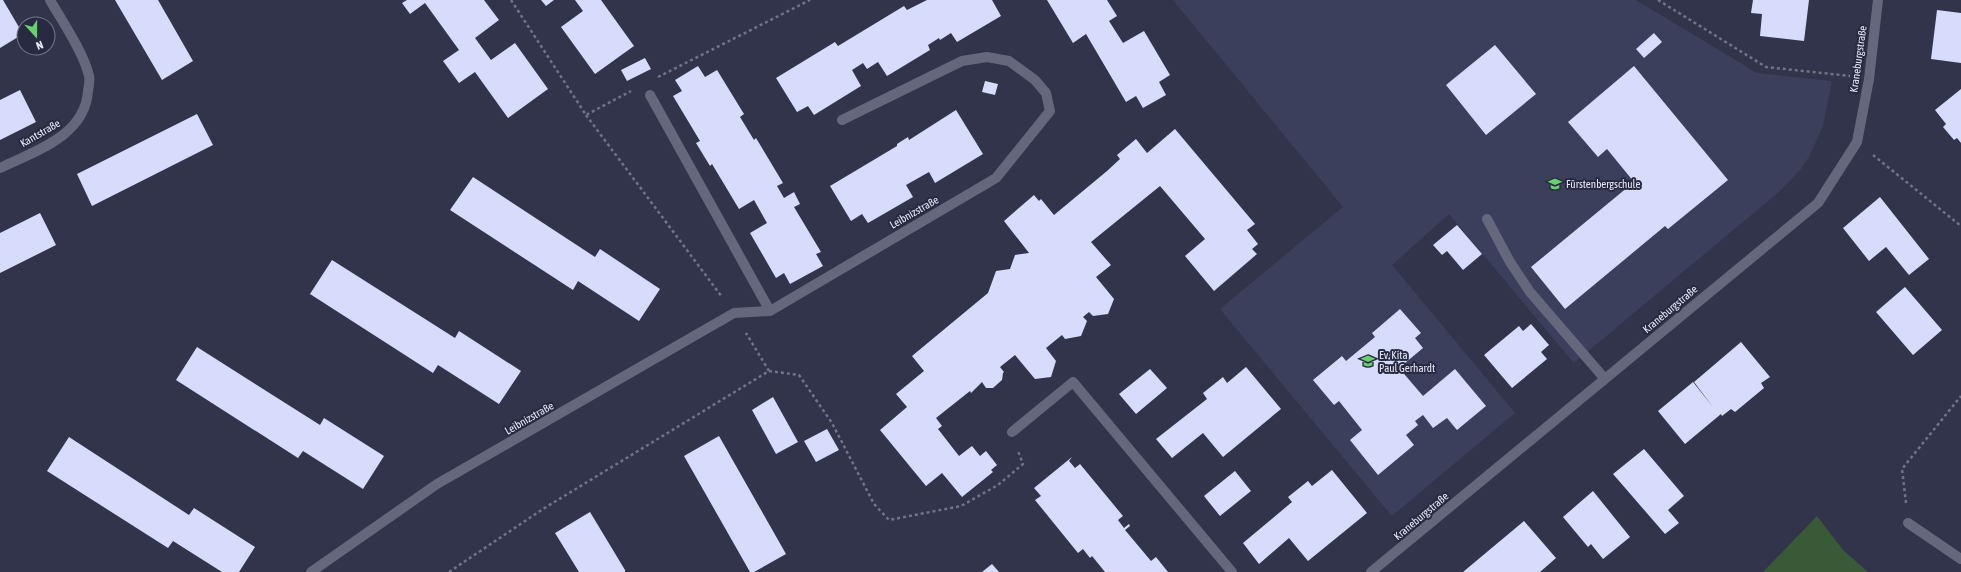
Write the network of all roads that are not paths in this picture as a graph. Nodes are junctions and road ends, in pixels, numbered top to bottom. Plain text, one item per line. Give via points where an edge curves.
1 (50, 0) edge
2 (1878, 0) edge
3 (650, 95) dead end
4 (842, 120) dead end
5 (0, 168) edge
6 (1487, 219) dead end
7 (770, 311) junction
8 (1605, 379) junction
9 (1012, 432) road end
10 (1908, 523) road end
11 (1961, 559) edge
12 (311, 572) edge
13 (1232, 572) edge
14 (1371, 572) edge

1 - 5 street, Kantstraße via 90,76 88,103 75,126 63,136
2 - 8 street, Kraneburgstraße via 1857,142 1818,203
3 - 7 street
4 - 7 street, Leibnizstraße via 962,61 987,57 1009,61 1035,80 1046,93 1050,111 996,178
6 - 8 street via 1530,292
7 - 12 street, Leibnizstraße via 734,313 437,484
8 - 14 street, Kraneburgstraße
9 - 13 street via 1073,382
10 - 11 street

